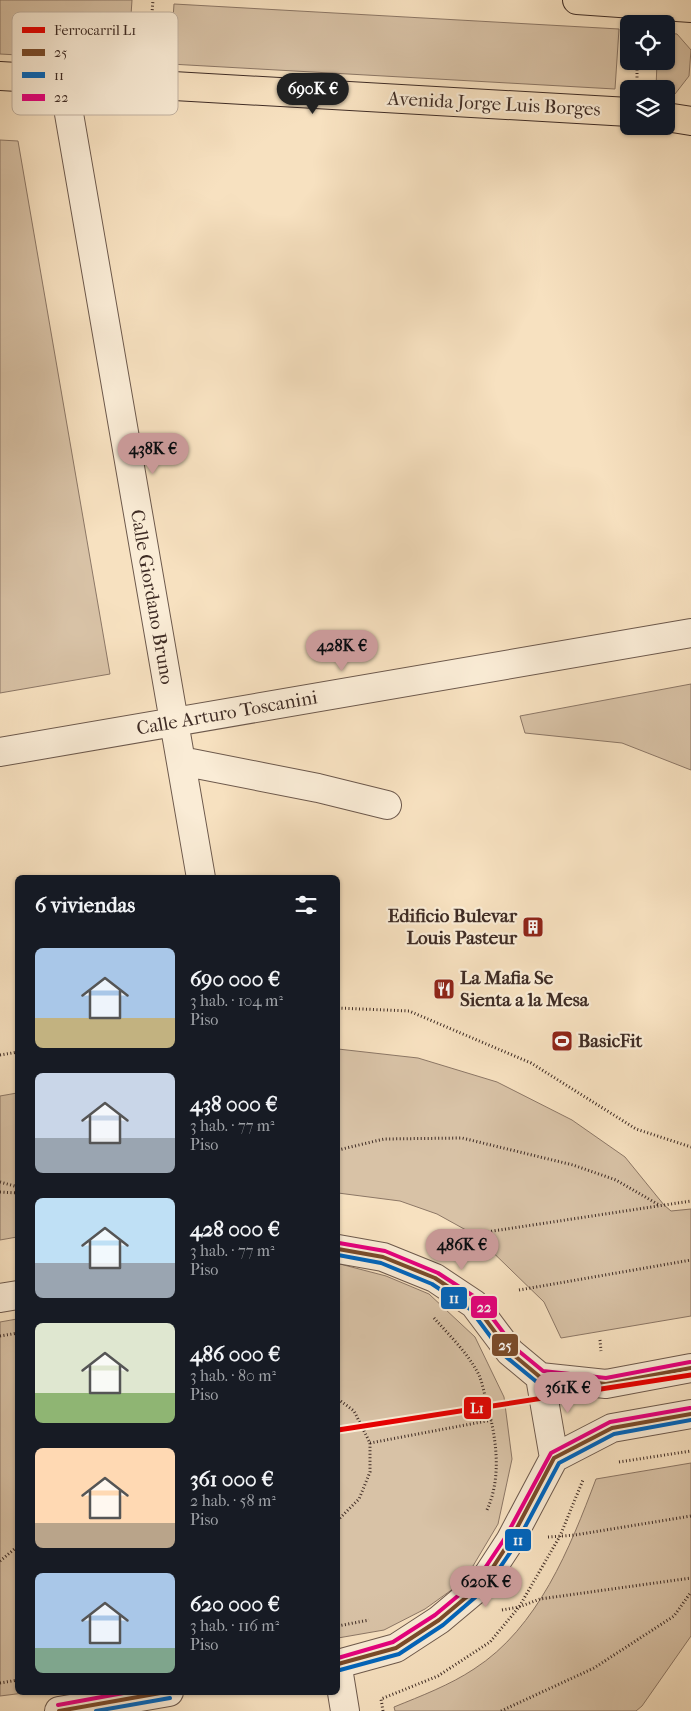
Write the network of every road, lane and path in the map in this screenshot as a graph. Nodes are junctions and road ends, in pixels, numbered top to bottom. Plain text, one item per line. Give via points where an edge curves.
1 (577, 0) edge
2 (691, 8) edge
3 (178, 86) edge
4 (620, 111) edge
5 (70, 115) edge
6 (675, 118) edge
7 (691, 121) edge
8 (691, 633) edge
9 (174, 723) junction
10 (0, 752) edge
11 (181, 761) junction
12 (387, 805) dead end
13 (201, 875) edge
14 (340, 1008) edge
15 (15, 1052) edge
16 (0, 1055) edge
17 (691, 1146) edge
18 (340, 1150) edge
19 (0, 1182) edge
20 (15, 1186) edge
21 (0, 1192) edge
22 (15, 1193) edge
23 (691, 1201) edge
24 (659, 1206) junction
25 (460, 1236) dead end
26 (340, 1249) edge
27 (691, 1260) edge
28 (519, 1290) dead end
29 (15, 1296) edge
30 (0, 1298) edge
31 (432, 1316) dead end
32 (15, 1334) edge
33 (0, 1336) edge
34 (691, 1368) edge
35 (540, 1377) junction
36 (340, 1400) edge
37 (691, 1414) edge
38 (492, 1420) junction
39 (370, 1443) junction
40 (691, 1451) edge
41 (554, 1458) junction
42 (617, 1462) dead end
43 (585, 1476) dead end
44 (484, 1516) dead end
45 (691, 1516) edge
46 (340, 1518) edge
47 (560, 1536) junction
48 (510, 1542) junction
49 (15, 1548) edge
50 (0, 1561) edge
51 (691, 1578) edge
52 (691, 1592) edge
53 (519, 1607) junction
54 (501, 1610) dead end
55 (377, 1618) dead end
56 (340, 1626) edge
57 (340, 1663) edge
58 (15, 1680) edge
59 (340, 1680) edge
60 (0, 1683) edge
61 (152, 1695) edge
62 (59, 1711) edge
63 (345, 1711) edge
64 (383, 1711) edge
65 (501, 1711) edge

1 - 2 main road
3 - 4 main road, Avenida Jorge Luis Borges
5 - 9 street, Calle Giordano Bruno
6 - 7 main road
8 - 9 street, Calle Arturo Toscanini
9 - 10 street, Calle Arturo Toscanini
9 - 11 street, Calle Giordano Bruno
11 - 12 street
11 - 13 street, Calle Giordano Bruno
14 - 17 path via 409,1011 531,1064 636,1130
15 - 16 path
18 - 24 path via 384,1139 462,1138 573,1164 616,1180
19 - 20 path
21 - 22 path
23 - 24 path
24 - 25 path
26 - 35 street via 383,1257 435,1278 474,1304 510,1352
27 - 28 path
29 - 30 street
31 - 38 path via 461,1348 479,1375
32 - 33 path
34 - 35 street via 606,1384
35 - 41 street
36 - 39 path via 354,1411
37 - 41 street via 612,1428
38 - 39 path
38 - 44 path via 498,1465 492,1500
39 - 46 path via 370,1472 359,1499
40 - 42 path
41 - 48 street
43 - 47 path
45 - 47 path
47 - 48 path
47 - 53 path
48 - 57 street via 482,1584 439,1620 396,1648
49 - 50 path
51 - 53 path via 540,1599
52 - 65 path via 674,1616 594,1668
53 - 54 path
53 - 64 path via 490,1642 453,1667 381,1699
55 - 56 path
58 - 60 path
59 - 63 street
61 - 62 street

